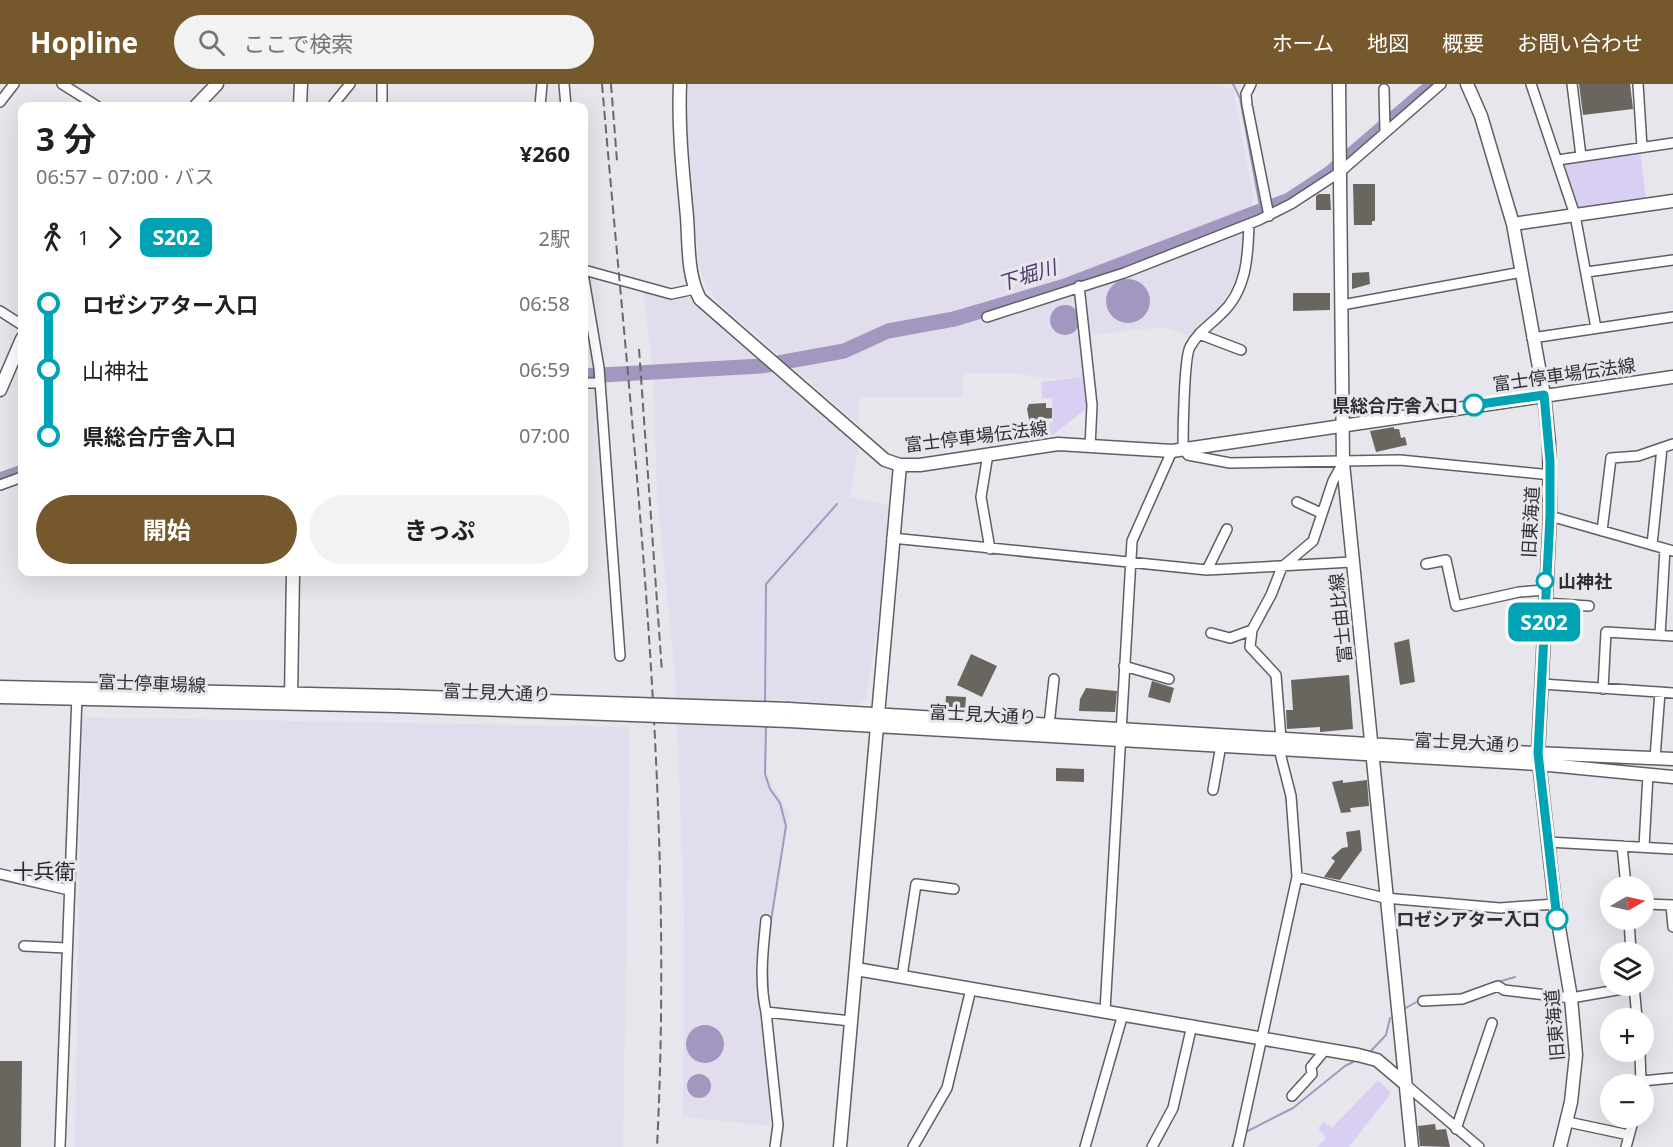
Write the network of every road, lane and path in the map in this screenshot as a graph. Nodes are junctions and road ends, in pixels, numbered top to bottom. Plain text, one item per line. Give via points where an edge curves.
1 (14, 84) edge
2 (62, 84) edge
3 (217, 84) edge
4 (301, 84) edge
5 (350, 84) edge
6 (382, 84) edge
7 (542, 84) edge
8 (564, 84) edge
9 (680, 84) edge
10 (1251, 84) edge
11 (1339, 84) edge
12 (1441, 84) edge
13 (1467, 84) edge
14 (1531, 84) edge
15 (1572, 84) edge
16 (1638, 84) edge
17 (77, 88) edge
18 (1384, 89) dead end
19 (0, 101) edge
20 (90, 102) edge
21 (200, 102) edge
22 (300, 102) edge
23 (335, 102) edge
24 (382, 102) edge
25 (540, 102) edge
26 (566, 102) edge
27 (1385, 132) junction
28 (1673, 143) edge
29 (1642, 147) junction
30 (1581, 156) junction
31 (1558, 160) junction
32 (1340, 171) junction
33 (1673, 201) edge
34 (1575, 215) junction
35 (1269, 216) junction
36 (1249, 224) junction
37 (1514, 224) junction
38 (1673, 260) edge
39 (588, 271) edge
40 (1522, 272) junction
41 (1587, 272) junction
42 (1079, 286) junction
43 (695, 289) junction
44 (588, 303) edge
45 (1342, 305) junction
46 (0, 311) edge
47 (987, 317) dead end
48 (1673, 317) edge
49 (18, 322) edge
50 (1596, 328) junction
51 (1198, 334) junction
52 (1532, 338) junction
53 (18, 348) edge
54 (1241, 350) dead end
55 (1673, 377) edge
56 (599, 382) junction
57 (588, 383) edge
58 (0, 390) edge
59 (1544, 395) junction
60 (1342, 424) junction
61 (1673, 444) edge
62 (1090, 447) junction
63 (1662, 448) junction
64 (1177, 449) junction
65 (988, 454) junction
66 (1343, 463) junction
67 (900, 465) junction
68 (1551, 475) junction
69 (18, 478) edge
70 (0, 485) edge
71 (1297, 502) dead end
72 (1321, 513) junction
73 (1550, 516) junction
74 (1227, 529) dead end
75 (1602, 531) junction
76 (892, 538) junction
77 (1652, 545) junction
78 (990, 549) junction
79 (1669, 550) edge
80 (1131, 562) junction
81 (1352, 562) junction
82 (1426, 564) dead end
83 (1282, 567) junction
84 (1207, 570) junction
85 (293, 576) edge
86 (1545, 596) junction
87 (1589, 606) dead end
88 (1252, 630) junction
89 (1211, 633) dead end
90 (1660, 635) junction
91 (1673, 636) edge
92 (620, 656) dead end
93 (1124, 666) junction
94 (1054, 679) dead end
95 (1169, 679) dead end
96 (1542, 684) junction
97 (0, 687) edge
98 (1603, 689) junction
99 (291, 692) junction
100 (1660, 693) junction
101 (1673, 693) edge
102 (77, 694) junction
103 (0, 697) edge
104 (397, 701) junction
105 (291, 705) junction
106 (877, 720) junction
107 (1048, 725) junction
108 (1121, 735) junction
109 (1280, 744) junction
110 (1221, 745) junction
111 (1371, 749) junction
112 (1539, 758) junction
113 (1655, 758) junction
114 (1673, 759) edge
115 (1648, 775) junction
116 (1673, 777) edge
117 (1213, 790) dead end
118 (1548, 842) junction
119 (1622, 846) junction
120 (1644, 847) junction
121 (1673, 849) edge
122 (0, 874) edge
123 (1625, 876) edge
124 (1297, 877) junction
125 (954, 889) dead end
126 (69, 890) junction
127 (1385, 898) junction
128 (1555, 904) junction
129 (1654, 904) edge
130 (1672, 905) edge
131 (766, 920) dead end
132 (1673, 927) edge
133 (24, 946) dead end
134 (67, 948) junction
135 (856, 969) junction
136 (903, 976) junction
137 (971, 989) junction
138 (1600, 992) edge
139 (1571, 998) junction
140 (1423, 1001) dead end
141 (1105, 1011) junction
142 (766, 1012) junction
143 (1123, 1014) junction
144 (851, 1021) junction
145 (1492, 1023) dead end
146 (1192, 1025) junction
147 (1262, 1037) junction
148 (1325, 1050) junction
149 (1673, 1078) edge
150 (1654, 1081) edge
151 (1403, 1082) junction
152 (1292, 1096) dead end
153 (1568, 1122) junction
154 (1631, 1128) edge
155 (1456, 1129) junction
156 (1629, 1135) junction
157 (1238, 1146) edge
158 (60, 1147) edge
159 (775, 1147) edge
160 (840, 1147) edge
161 (913, 1147) edge
162 (1085, 1147) edge
163 (1152, 1147) edge
164 (1412, 1147) edge
165 (1479, 1147) edge
166 (1560, 1147) edge
167 (1626, 1147) edge

1 - 19 street
2 - 17 street
3 - 21 street
4 - 22 street
5 - 23 street
6 - 24 street
7 - 25 street
8 - 26 street
9 - 43 street via 678,116
10 - 35 street via 1246,93 1247,105
11 - 32 street, 富士由比線
12 - 27 street
13 - 37 street, 旧東海道
14 - 31 street
15 - 30 street
16 - 29 street
17 - 20 street
18 - 27 street
27 - 32 street
28 - 29 street
29 - 30 street
30 - 31 street
31 - 34 street
32 - 35 street
32 - 45 street, 富士由比線
33 - 34 street
34 - 37 street
34 - 41 street
35 - 36 street
36 - 42 street via 1124,273
36 - 51 street via 1244,276 1235,297
37 - 40 street, 旧東海道
38 - 41 street
39 - 43 street via 671,294
40 - 45 street
40 - 52 street, 旧東海道
41 - 50 street
42 - 47 street
42 - 62 street via 1092,405
43 - 67 street, 富士停車場伝法線 via 700,298 885,460
44 - 56 street
45 - 60 street, 富士由比線
46 - 49 street
48 - 50 street
50 - 52 street
51 - 54 street
51 - 64 street via 1188,349
52 - 59 street, 旧東海道
53 - 58 street
55 - 59 street, 富士停車場伝法線
56 - 57 street
56 - 92 street
59 - 60 street, 富士停車場伝法線
59 - 68 street, 旧東海道
60 - 64 street, 富士停車場伝法線
60 - 66 street, 富士由比線
61 - 63 street
62 - 64 street, 富士停車場伝法線
62 - 65 street, 富士停車場伝法線 via 1058,444
63 - 75 street via 1638,456 1611,458
63 - 77 street
64 - 66 street via 1230,463
64 - 80 street via 1132,541
65 - 67 street, 富士停車場伝法線
65 - 78 street via 981,497
66 - 68 street via 1400,460
66 - 72 street
66 - 81 street, 富士由比線
67 - 76 street
68 - 73 street, 旧東海道
69 - 70 street
71 - 72 street
72 - 83 street via 1313,541
73 - 75 street
73 - 86 street, 旧東海道
74 - 84 street
75 - 77 street
76 - 78 street
76 - 106 street
77 - 79 street
78 - 80 street
79 - 90 street
80 - 84 street
80 - 93 street
81 - 83 street
81 - 111 street, 富士由比線
82 - 86 street via 1446,560 1456,606 1520,592
83 - 84 street
83 - 88 street
85 - 99 street
86 - 87 street
86 - 96 street, 旧東海道
88 - 89 street via 1230,638
88 - 109 street via 1250,647 1276,675
90 - 91 street
90 - 98 street via 1606,632
93 - 95 street
93 - 108 street
94 - 107 street
96 - 98 street
96 - 112 street, 旧東海道
97 - 102 street, 富士停車場線
98 - 100 street
99 - 102 street, 富士停車場線
99 - 104 street, 富士見大通り
99 - 105 street
100 - 101 street
100 - 113 street
102 - 103 street, 富士停車場線
102 - 105 street, 富士停車場線
102 - 126 street
104 - 105 street, 富士見大通り
104 - 106 street, 富士見大通り, bridge
106 - 107 street, 富士見大通り
106 - 108 street, 富士見大通り
106 - 135 street
107 - 108 street, 富士見大通り
108 - 109 street, 富士見大通り
108 - 110 street, 富士見大通り
108 - 141 street
109 - 110 street, 富士見大通り
109 - 111 street, 富士見大通り
109 - 124 street via 1291,796
110 - 117 street
111 - 112 street, 富士見大通り
111 - 127 street, 富士由比線
112 - 113 street, 富士見大通り
112 - 115 street, 富士見大通り
112 - 118 street, 旧東海道
113 - 114 street, 富士見大通り
115 - 116 street, 富士見大通り
115 - 120 street
118 - 119 street
118 - 128 street, 旧東海道
119 - 120 street
119 - 123 street
120 - 121 street
122 - 126 street
124 - 127 street
124 - 147 street
125 - 136 street via 916,884
126 - 134 street
127 - 128 street via 1500,908
127 - 151 street, 富士由比線
128 - 139 street, 旧東海道
129 - 130 street
130 - 132 street
131 - 142 street via 762,959
133 - 134 street
134 - 158 street
135 - 136 street
135 - 144 street
136 - 137 street
137 - 141 street
137 - 161 street via 947,1088
138 - 139 street
139 - 140 street via 1498,986 1462,999
139 - 153 street, 旧東海道 via 1576,1055
141 - 143 street
142 - 144 street
142 - 159 street via 778,1125
143 - 146 street
143 - 162 street
144 - 160 street
145 - 155 street
146 - 147 street
146 - 163 street via 1173,1108
147 - 148 street
147 - 157 street
148 - 151 street via 1364,1056 1393,1071
148 - 152 street via 1311,1068 1312,1074
149 - 150 street
151 - 155 street
151 - 164 street, 富士由比線
153 - 156 street
153 - 166 street, 旧東海道
154 - 156 street
155 - 165 street
156 - 167 street

